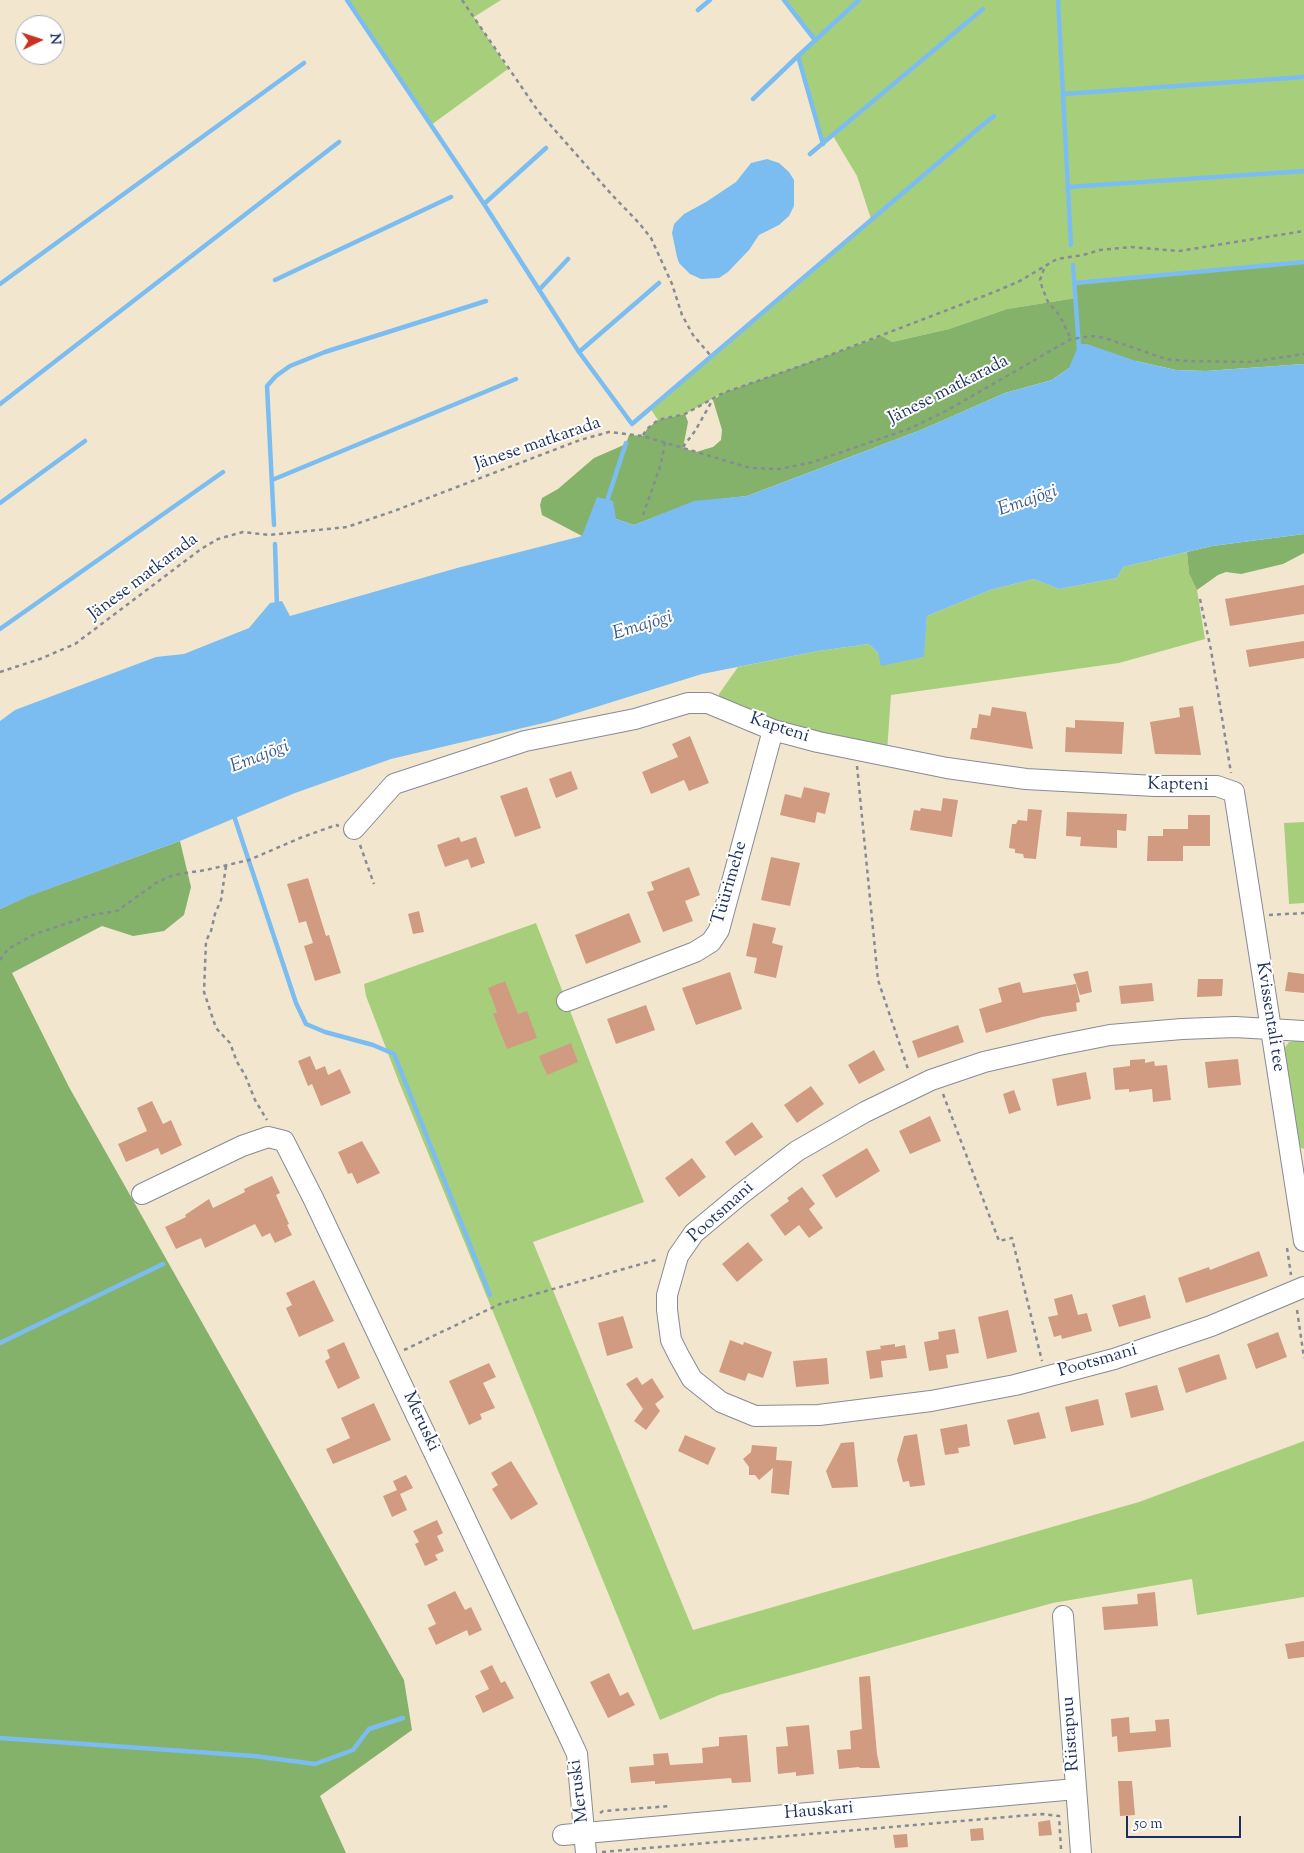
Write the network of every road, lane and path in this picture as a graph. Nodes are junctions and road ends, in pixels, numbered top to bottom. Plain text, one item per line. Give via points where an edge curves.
1 (462, 0) edge
2 (1304, 231) edge
3 (1044, 267) junction
4 (1071, 339) junction
5 (1304, 354) edge
6 (712, 356) dead end
7 (713, 400) junction
8 (643, 436) junction
9 (665, 442) junction
10 (682, 448) junction
11 (643, 515) dead end
12 (1200, 599) dead end
13 (0, 672) edge
14 (773, 730) junction
15 (855, 750) junction
16 (1234, 792) junction
17 (354, 829) junction
18 (226, 866) junction
19 (374, 884) dead end
20 (1304, 913) edge
21 (1253, 917) junction
22 (0, 960) edge
23 (567, 1001) dead end
24 (1270, 1028) junction
25 (1304, 1031) edge
26 (938, 1078) junction
27 (915, 1088) junction
28 (276, 1139) junction
29 (1299, 1170) edge
30 (142, 1194) dead end
31 (1304, 1241) edge
32 (678, 1256) junction
33 (1304, 1287) edge
34 (389, 1357) junction
35 (1046, 1377) junction
36 (1063, 1616) dead end
37 (1076, 1789) junction
38 (585, 1832) junction
39 (563, 1835) dead end
40 (597, 1852) edge
41 (586, 1853) edge
42 (1062, 1853) edge
43 (1081, 1853) edge

1 - 6 path via 538,111 651,238 682,314 693,335
2 - 3 path via 1179,251 1131,247 1100,250 1057,259
3 - 4 path via 1040,280 1042,288
3 - 7 path via 1018,282 723,393
4 - 5 path, Jänese matkarada via 1105,338 1166,359 1187,362 1250,362
4 - 10 path, Jänese matkarada via 911,428 813,462 780,469 750,468
7 - 8 path via 685,414 658,420 647,428
7 - 10 path
8 - 9 path, Jänese matkarada
8 - 13 path, Jänese matkarada via 609,432 580,440 347,527 269,535 243,532 218,539 75,644
9 - 10 path, Jänese matkarada
9 - 11 path via 662,464
12 - 16 path
14 - 15 street, Kapteni
14 - 17 street, Kapteni via 708,703 688,703 635,719 525,741 394,784
14 - 23 street, Tüürimehe via 719,930 711,942 695,952
15 - 16 street, Kapteni via 1026,779 1217,786
15 - 27 path via 878,980
16 - 21 street, Kvissentali tee
17 - 18 path via 336,825
17 - 19 path
18 - 22 path via 173,875 117,911 92,915 36,934 8,949
18 - 28 path via 221,900 206,940 204,992 216,1028 230,1043
20 - 21 path
21 - 24 street, Kvissentali tee
24 - 25 street, Pootsmani
24 - 26 street, Pootsmani via 1182,1029 1110,1035 984,1062
24 - 29 street, Kvissentali tee
26 - 27 street, Pootsmani
26 - 35 path via 1000,1241 1012,1238
27 - 32 street, Pootsmani via 797,1151 694,1232
28 - 30 street via 268,1137 242,1146
28 - 34 street, Meruski via 284,1141
29 - 31 street, Kvissentali tee
32 - 34 path via 500,1304
32 - 35 street, Pootsmani via 667,1295 671,1340 692,1379 721,1402 742,1412 755,1416 779,1416 866,1410 931,1401
33 - 35 street, Pootsmani via 1212,1326 1114,1359
34 - 38 street, Meruski via 577,1754
36 - 37 street, Riistapuu
37 - 38 street, Hauskari
37 - 43 street, Riistapuu
38 - 39 street, Hauskari
38 - 41 street, Meruski
40 - 42 path via 1042,1814 1058,1816

